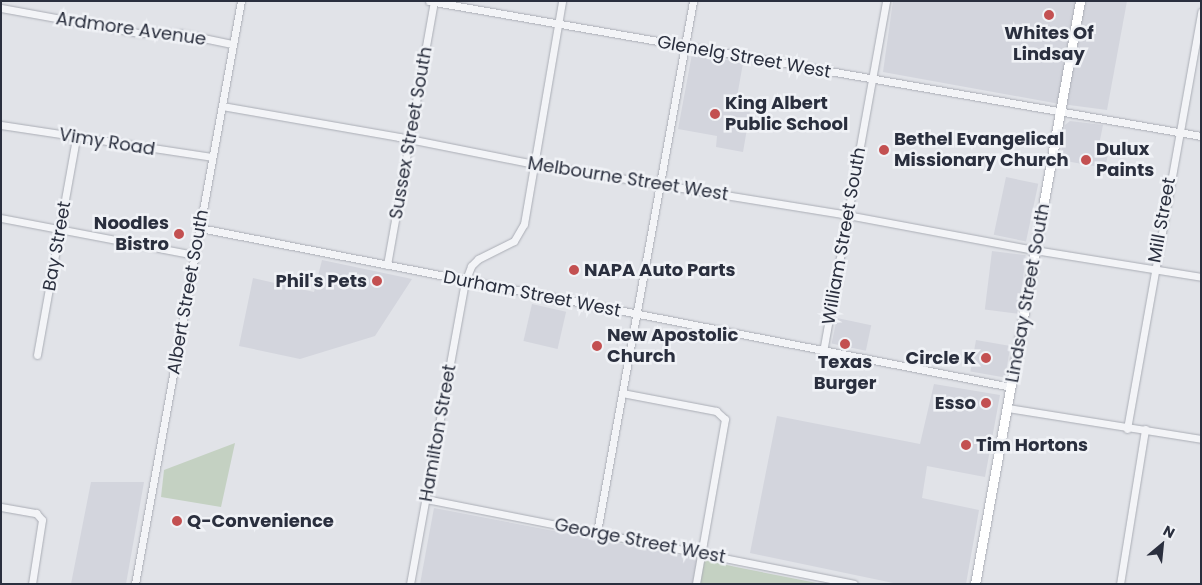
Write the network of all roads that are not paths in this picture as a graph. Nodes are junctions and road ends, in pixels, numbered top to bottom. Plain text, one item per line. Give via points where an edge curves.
1 (240, 1) edge
2 (429, 1) edge
3 (562, 1) edge
4 (693, 1) edge
5 (886, 1) edge
6 (1080, 1) edge
7 (434, 2) edge
8 (1, 8) edge
9 (1201, 12) edge
10 (559, 24) junction
11 (232, 44) junction
12 (684, 47) junction
13 (872, 78) junction
14 (222, 106) junction
15 (1060, 110) junction
16 (1, 125) edge
17 (1178, 132) junction
18 (1201, 136) edge
19 (76, 138) junction
20 (410, 139) junction
21 (212, 157) junction
22 (534, 164) junction
23 (659, 184) junction
24 (848, 215) junction
25 (1, 218) edge
26 (200, 228) junction
27 (60, 230) junction
28 (1035, 250) junction
29 (195, 255) junction
30 (387, 265) junction
31 (1154, 269) junction
32 (1201, 278) edge
33 (465, 282) junction
34 (636, 314) junction
35 (823, 352) junction
36 (37, 355) dead end
37 (1011, 387) junction
38 (622, 393) junction
39 (1008, 408) junction
40 (1127, 429) junction
41 (1145, 429) junction
42 (1201, 439) edge
43 (426, 499) junction
44 (1, 507) edge
45 (597, 532) junction
46 (702, 553) junction
47 (32, 584) edge
48 (135, 584) edge
49 (410, 584) edge
50 (696, 584) edge
51 (854, 584) edge
52 (975, 584) edge
53 (1120, 584) edge

1 - 11 street, Albert Street South
2 - 7 street, Glenelg Street West
3 - 10 street, Hamilton Street
4 - 12 street
5 - 13 street, William Street South
6 - 15 main road, Lindsay Street South
7 - 10 street, Glenelg Street West
7 - 20 street, Sussex Street South
8 - 11 street, Ardmore Avenue via 138,33 179,33
9 - 17 street, Mill Street
10 - 12 street, Glenelg Street West
10 - 22 street, Hamilton Street
11 - 14 street, Albert Street South
12 - 13 street, Glenelg Street West
12 - 23 street
13 - 15 street, Glenelg Street West
13 - 24 street, William Street South
14 - 20 street, Melbourne Street West
14 - 21 street, Albert Street South
15 - 17 street, Glenelg Street West
15 - 28 main road, Lindsay Street South
16 - 19 street, Vimy Road
17 - 18 street, Glenelg Street West
17 - 31 street, Mill Street
19 - 21 street, Vimy Road
19 - 27 street, Bay Street
20 - 22 street, Melbourne Street West
20 - 30 street, Sussex Street South
21 - 26 street, Albert Street South
22 - 23 street, Melbourne Street West
22 - 33 street, Hamilton Street via 524,224 518,236 509,245 478,259 471,266
23 - 24 street, Melbourne Street West
23 - 34 street
24 - 28 street, Melbourne Street West
24 - 35 street, William Street South
25 - 27 street
26 - 29 street, Albert Street South
26 - 30 street, Durham Street West
27 - 29 street
27 - 36 street, Bay Street
28 - 31 street, Melbourne Street West
28 - 37 main road, Lindsay Street South
29 - 48 street, Albert Street South
30 - 33 street, Durham Street West
31 - 32 street, Melbourne Street West
31 - 40 street, Mill Street
33 - 34 street, Durham Street West
33 - 43 street, Hamilton Street
34 - 35 street, Durham Street West
34 - 38 street
35 - 37 street, Durham Street West
37 - 39 main road, Lindsay Street South
38 - 45 street
38 - 46 street via 716,411 725,419
39 - 40 street
39 - 52 main road, Lindsay Street South
40 - 41 street
41 - 42 street
41 - 53 street
43 - 45 street, George Street West
43 - 49 street, Hamilton Street
44 - 47 street via 36,514 42,520
45 - 46 street, George Street West
46 - 50 street
46 - 51 street, George Street West

